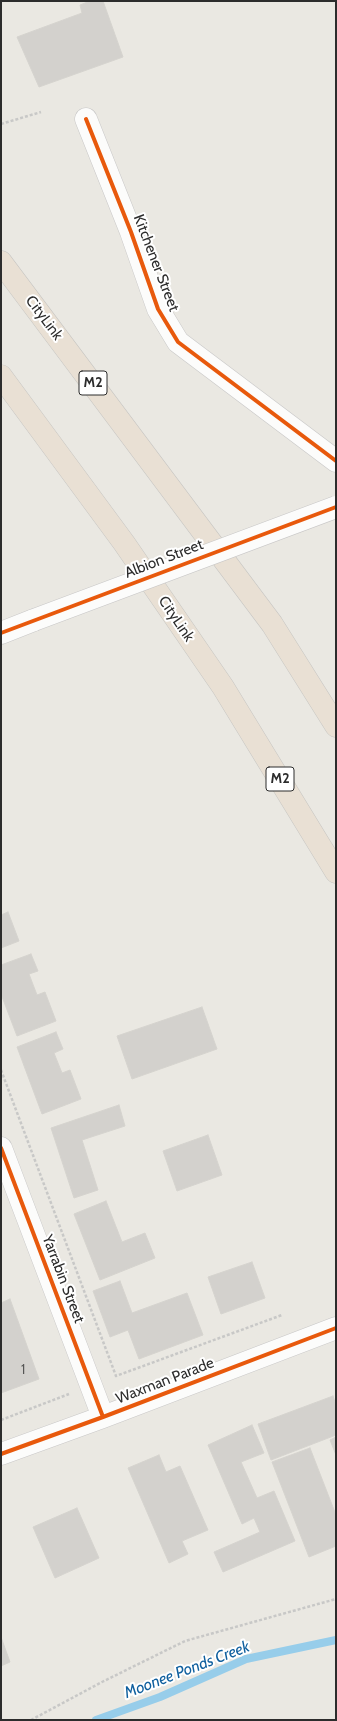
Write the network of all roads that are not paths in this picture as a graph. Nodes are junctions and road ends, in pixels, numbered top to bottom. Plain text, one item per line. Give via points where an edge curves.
1 (86, 119) dead end
2 (1, 262) edge
3 (3, 379) edge
4 (336, 462) edge
5 (336, 507) edge
6 (1, 633) edge
7 (336, 726) edge
8 (336, 872) edge
9 (1, 1148) edge
10 (336, 1328) edge
11 (103, 1418) junction
12 (1, 1454) edge

1 - 4 street, Kitchener Street via 131,232 158,309 178,342
2 - 7 highway, CityLink / M2 via 272,624
3 - 8 highway, CityLink / M2 via 124,543 223,687
5 - 6 street, Albion Street, bridge
9 - 11 street, Yarrabin Street
10 - 11 street, Waxman Parade
11 - 12 street, Waxman Parade

